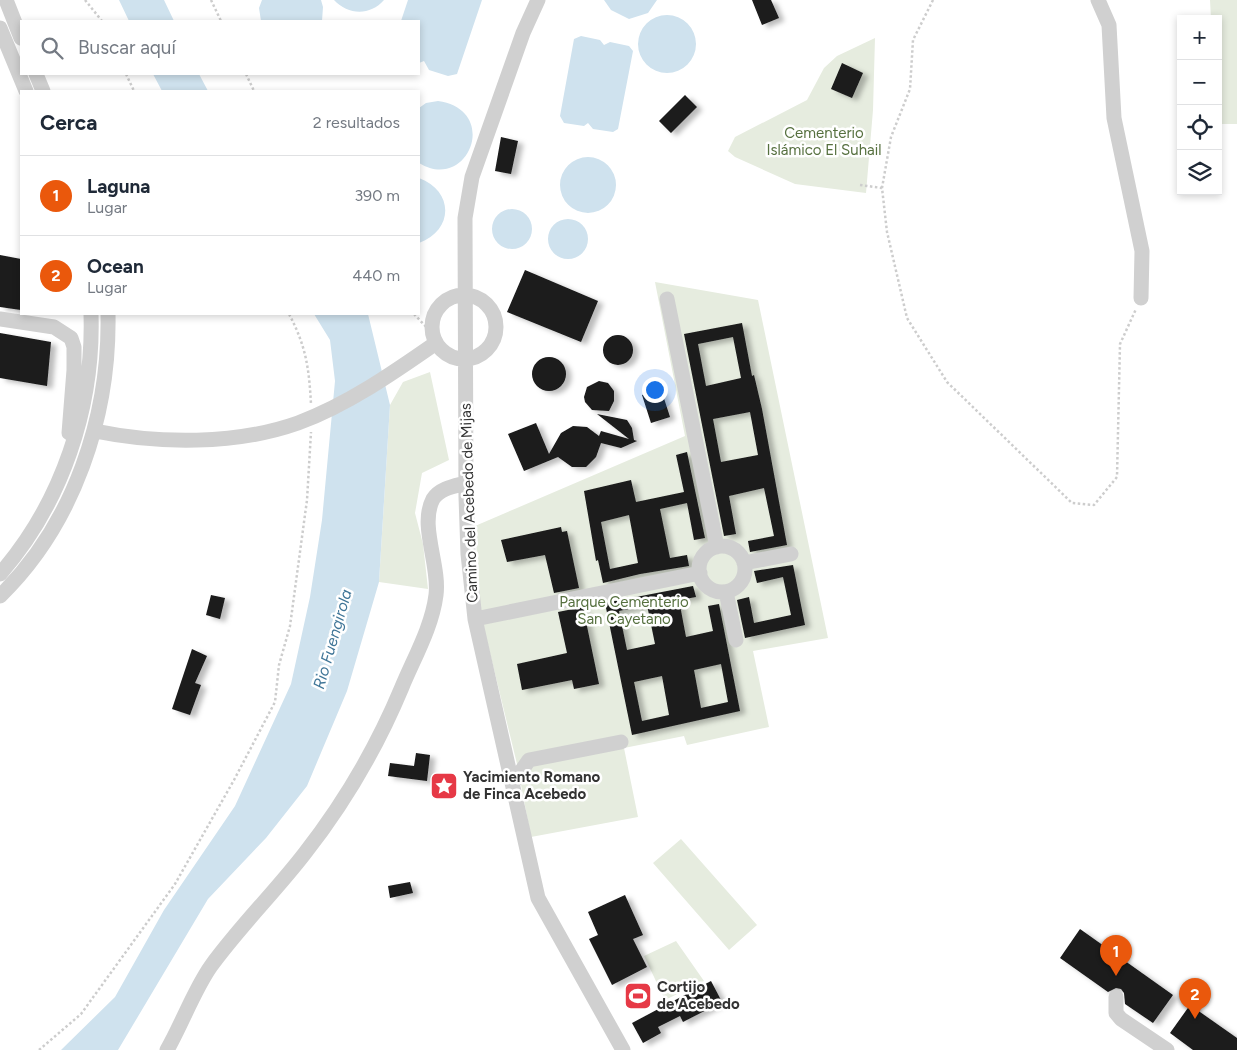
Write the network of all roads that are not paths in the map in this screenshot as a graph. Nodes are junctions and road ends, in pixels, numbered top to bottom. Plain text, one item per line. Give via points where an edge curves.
1 (6, 0) edge
2 (538, 0) edge
3 (1098, 0) edge
4 (0, 28) edge
5 (20, 35) edge
6 (36, 75) edge
7 (26, 90) edge
8 (43, 90) edge
9 (465, 295) junction
10 (1140, 298) road end
11 (667, 299) dead end
12 (92, 315) edge
13 (108, 315) edge
14 (0, 319) edge
15 (434, 338) junction
16 (465, 359) junction
17 (95, 431) junction
18 (67, 458) junction
19 (466, 483) junction
20 (717, 547) junction
21 (791, 554) dead end
22 (744, 562) junction
23 (700, 573) junction
24 (0, 574) edge
25 (726, 592) junction
26 (0, 596) edge
27 (475, 619) junction
28 (736, 640) dead end
29 (503, 739) junction
30 (621, 742) dead end
31 (529, 760) junction
32 (513, 783) junction
33 (1116, 997) dead end
34 (168, 1050) edge
35 (623, 1050) edge
36 (1167, 1050) edge

1 - 5 street
2 - 9 street, Camino del Acebedo de Mijas via 523,33 472,177 465,218
3 - 10 street via 1109,25 1114,118 1142,251
4 - 7 street
6 - 8 street
9 - 15 street via 450,297 437,309 433,318
9 - 16 street, Camino del Acebedo de Mijas
9 - 16 street via 481,299 490,307 496,319 496,331 488,350 475,358
11 - 20 street
12 - 18 street via 87,393
13 - 17 street via 103,395
14 - 18 street via 54,328 71,338 74,370
15 - 16 street via 443,352
15 - 17 street via 400,368 329,410 296,423 208,440 130,438
16 - 19 street, Camino del Acebedo de Mijas
17 - 26 street via 71,495 44,542
18 - 24 street via 55,489 31,532
19 - 27 street, Camino del Acebedo de Mijas via 468,554
19 - 34 street via 445,489 434,498 427,516 437,575 436,597 424,636 374,746 346,797 304,854 210,968
20 - 22 street via 726,545 742,555
20 - 23 street via 708,548 698,564
21 - 22 street
22 - 25 street via 746,573 737,590
23 - 25 street via 702,583 717,593
23 - 27 street
25 - 28 street
27 - 29 street, Camino del Acebedo de Mijas
29 - 31 street
29 - 32 street, Camino del Acebedo de Mijas
30 - 31 street
31 - 32 street
32 - 35 street, Camino del Acebedo de Mijas via 538,898
33 - 36 street via 1116,1013 1121,1019

